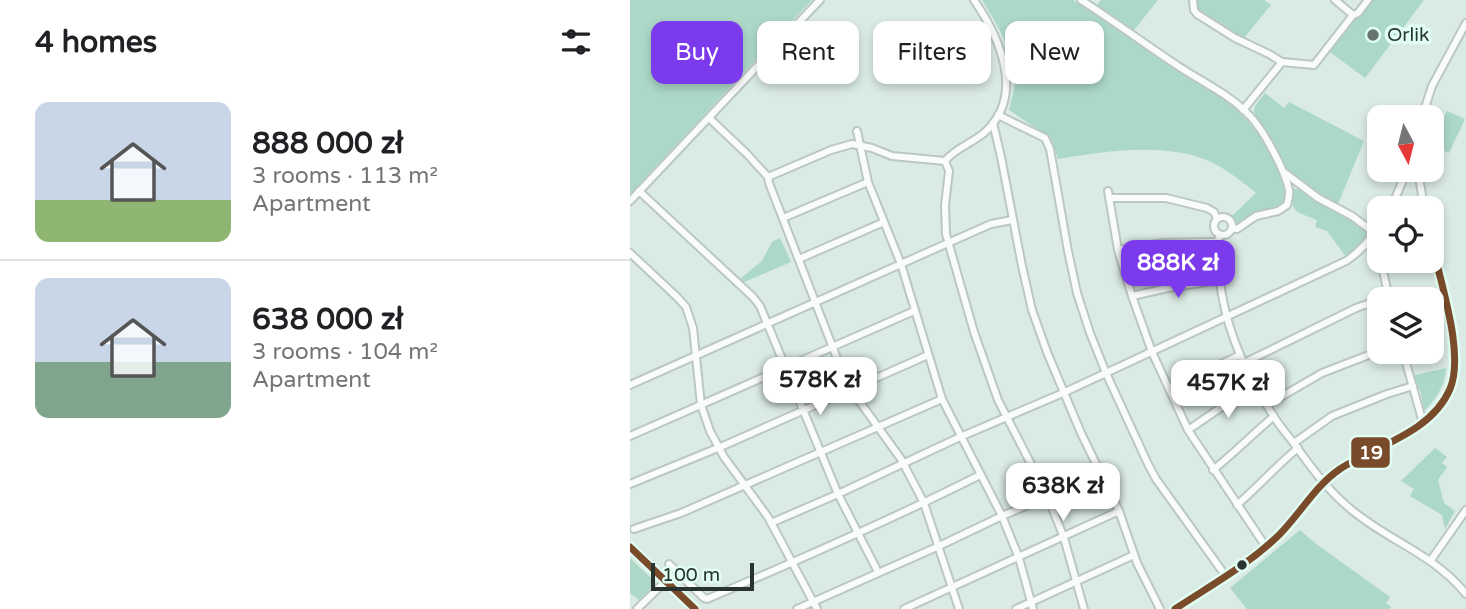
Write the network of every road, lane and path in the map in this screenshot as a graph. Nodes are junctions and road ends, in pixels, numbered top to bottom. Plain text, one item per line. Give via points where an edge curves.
1 (820, 0) edge
2 (974, 0) edge
3 (1081, 0) edge
4 (1193, 0) edge
5 (1335, 0) edge
6 (1368, 0) edge
7 (1353, 15) junction
8 (1466, 23) edge
9 (1282, 62) junction
10 (1426, 105) edge
11 (1243, 110) junction
12 (998, 115) junction
13 (709, 118) junction
14 (993, 123) junction
15 (857, 131) dead end
16 (860, 145) junction
17 (945, 161) junction
18 (1284, 173) junction
19 (768, 177) junction
20 (868, 182) junction
21 (639, 191) junction
22 (630, 201) edge
23 (783, 218) junction
24 (1217, 219) junction
25 (1012, 220) junction
26 (884, 222) junction
27 (1367, 227) edge
28 (1232, 228) junction
29 (1219, 239) junction
30 (1367, 242) edge
31 (948, 243) junction
32 (1118, 250) junction
33 (630, 253) edge
34 (799, 259) junction
35 (901, 264) junction
36 (1438, 273) edge
37 (1220, 280) junction
38 (1132, 296) junction
39 (816, 301) junction
40 (1367, 305) edge
41 (914, 311) junction
42 (1228, 316) junction
43 (768, 324) junction
44 (833, 347) junction
45 (1152, 352) junction
46 (696, 355) junction
47 (928, 355) junction
48 (1240, 355) junction
49 (1367, 356) edge
50 (1244, 363) junction
51 (1407, 364) edge
52 (786, 367) junction
53 (1106, 373) junction
54 (630, 384) edge
55 (1254, 385) junction
56 (1413, 386) junction
57 (850, 389) junction
58 (1168, 389) junction
59 (1063, 393) junction
60 (942, 399) junction
61 (701, 405) junction
62 (1267, 405) junction
63 (802, 410) junction
64 (1273, 416) junction
65 (1006, 418) junction
66 (1423, 423) junction
67 (878, 426) junction
68 (1188, 430) junction
69 (630, 436) edge
70 (960, 437) junction
71 (1296, 446) junction
72 (719, 447) junction
73 (820, 452) junction
74 (904, 464) junction
75 (1213, 470) junction
76 (1101, 474) junction
77 (980, 475) junction
78 (1323, 482) junction
79 (630, 484) edge
80 (745, 485) junction
81 (838, 494) junction
82 (1048, 497) junction
83 (924, 503) junction
84 (1237, 505) junction
85 (1466, 510) edge
86 (1119, 512) junction
87 (1002, 516) junction
88 (1458, 522) junction
89 (771, 523) junction
90 (1466, 527) edge
91 (634, 528) dead end
92 (857, 533) junction
93 (1064, 538) junction
94 (939, 546) junction
95 (630, 547) edge
96 (1266, 547) junction
97 (1134, 555) junction
98 (1019, 558) junction
99 (1431, 560) junction
100 (793, 563) junction
101 (669, 564) dead end
102 (878, 572) junction
103 (1225, 575) junction
104 (666, 581) junction
105 (1077, 581) junction
106 (952, 588) junction
107 (1466, 594) edge
108 (815, 606) edge
109 (1032, 606) edge
110 (637, 609) edge
111 (695, 609) edge
112 (797, 609) edge
113 (904, 609) edge
114 (958, 609) edge
115 (1016, 609) edge
116 (1084, 609) edge
117 (1160, 609) edge
118 (1175, 609) edge

1 - 13 street
2 - 12 street via 1004,62 1005,95
3 - 11 street
4 - 9 street via 1197,14
5 - 7 street
6 - 7 street
7 - 9 street via 1314,65
8 - 10 street
9 - 11 street
11 - 18 street via 1264,135
12 - 14 street
12 - 53 street via 1045,138 1050,149 1077,293
13 - 19 street
13 - 21 street
14 - 17 street
14 - 25 street
15 - 16 street
16 - 17 street via 892,156
16 - 19 street via 842,145
16 - 20 street
17 - 31 street via 949,171 945,205
18 - 27 street
18 - 28 street via 1290,192 1287,205
19 - 23 street
20 - 23 street
20 - 26 street
21 - 22 street
21 - 43 street via 757,301
23 - 34 street
24 - 28 street via 1227,218
24 - 29 street via 1214,229
24 - 32 street via 1207,208 1166,198 1109,195
25 - 31 street
25 - 59 street via 1032,310
26 - 34 street
26 - 35 street
28 - 29 street
29 - 32 street
29 - 37 street
30 - 42 street via 1346,261
31 - 35 street
31 - 65 street via 988,375
32 - 38 street
33 - 46 street via 686,307
34 - 39 street
35 - 39 street
35 - 41 street
36 - 66 street via 1455,369 1446,397
37 - 38 street
37 - 42 street
38 - 45 street
39 - 43 street
39 - 44 street
40 - 50 street
41 - 44 street
41 - 47 street
42 - 45 street
42 - 48 street
43 - 46 street
43 - 52 street
44 - 52 street
44 - 57 street
45 - 53 street
45 - 58 street
46 - 54 street
46 - 61 street
47 - 57 street
47 - 60 street
48 - 50 street
48 - 58 street
49 - 62 street via 1321,373
50 - 55 street
51 - 56 street
52 - 61 street
52 - 63 street
53 - 59 street
53 - 103 street via 1156,479
55 - 62 street
55 - 68 street
56 - 66 street
56 - 71 street via 1332,416
57 - 63 street
57 - 67 street
58 - 68 street
59 - 65 street
59 - 76 street
60 - 67 street
60 - 70 street
61 - 69 street
61 - 72 street
62 - 64 street
63 - 72 street
63 - 73 street
64 - 71 street
64 - 75 street
65 - 70 street
65 - 82 street
66 - 78 street
67 - 73 street
67 - 74 street
68 - 75 street
70 - 74 street
70 - 77 street
71 - 78 street
71 - 84 street
72 - 79 street
72 - 80 street
73 - 80 street
73 - 81 street
74 - 81 street
74 - 83 street
75 - 84 street
76 - 82 street
76 - 86 street
77 - 83 street
77 - 87 street
78 - 96 street
78 - 99 street via 1364,519
80 - 89 street
80 - 91 street
81 - 89 street
81 - 92 street
82 - 87 street
82 - 93 street
83 - 92 street
83 - 94 street
84 - 96 street
85 - 88 street
86 - 93 street
86 - 97 street
87 - 94 street
87 - 98 street
88 - 90 street
88 - 99 street
89 - 100 street
92 - 100 street
92 - 102 street
93 - 98 street
93 - 105 street
94 - 102 street
94 - 106 street
95 - 104 main road
96 - 103 street
97 - 105 street
97 - 117 street
98 - 106 street
98 - 109 street
99 - 107 street
100 - 101 street via 707,599
100 - 108 street
102 - 108 street
103 - 118 street
104 - 110 street
104 - 111 main road
105 - 109 street
105 - 116 street
106 - 113 street
106 - 114 street
108 - 112 street
109 - 115 street

